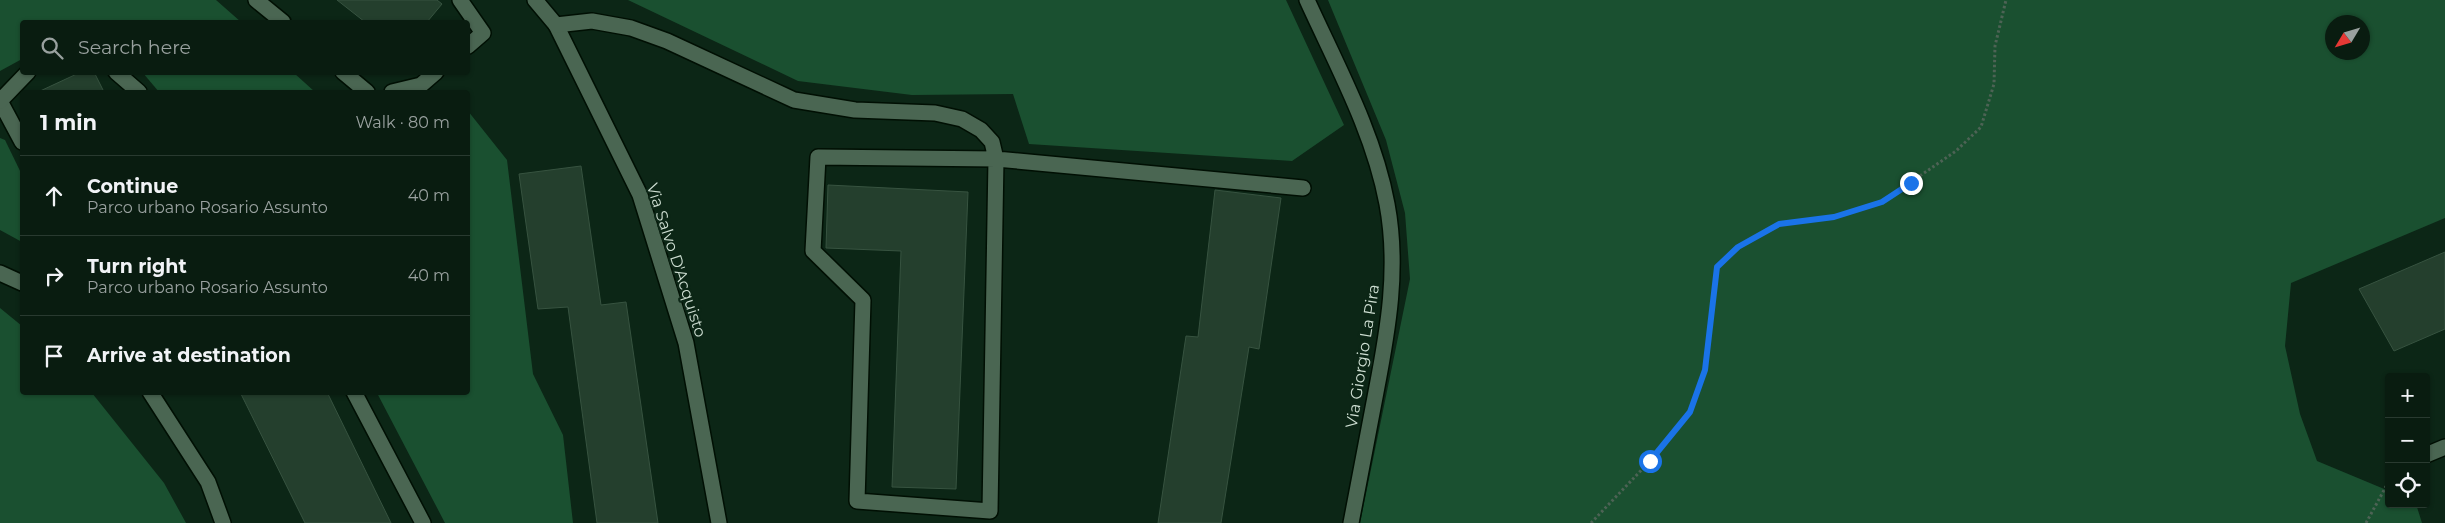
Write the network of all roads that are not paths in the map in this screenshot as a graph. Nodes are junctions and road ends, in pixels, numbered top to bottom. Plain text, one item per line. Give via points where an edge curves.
1 (256, 0) edge
2 (460, 0) edge
3 (535, 0) edge
4 (1306, 0) edge
5 (281, 20) edge
6 (556, 24) junction
7 (470, 44) edge
8 (25, 75) edge
9 (119, 75) edge
10 (347, 75) edge
11 (433, 75) edge
12 (137, 90) edge
13 (365, 90) edge
14 (402, 90) edge
15 (0, 101) edge
16 (20, 138) edge
17 (996, 159) junction
18 (1303, 188) dead end
19 (0, 273) edge
20 (20, 282) edge
21 (152, 395) edge
22 (356, 395) edge
23 (2445, 447) edge
24 (2430, 454) edge
25 (223, 523) edge
26 (422, 523) edge
27 (719, 523) edge
28 (1351, 523) edge

1 - 5 street
2 - 7 street via 483,33
3 - 6 street, Via Salvo D'Acquisto
4 - 28 street, Via Giorgio La Pira via 1374,153 1387,204 1393,252 1392,299
6 - 17 street via 592,21 631,28 667,41 794,100 855,110 935,113 962,119 981,130 992,142
6 - 27 street, Via Salvo D'Acquisto via 640,195 686,343
8 - 15 street
9 - 12 street
10 - 13 street
11 - 14 street via 421,86
15 - 16 street
17 - 17 street via 990,510 857,501 864,300 813,251 818,157
17 - 18 street
19 - 20 street
21 - 25 street via 208,482
22 - 26 street
23 - 24 street

